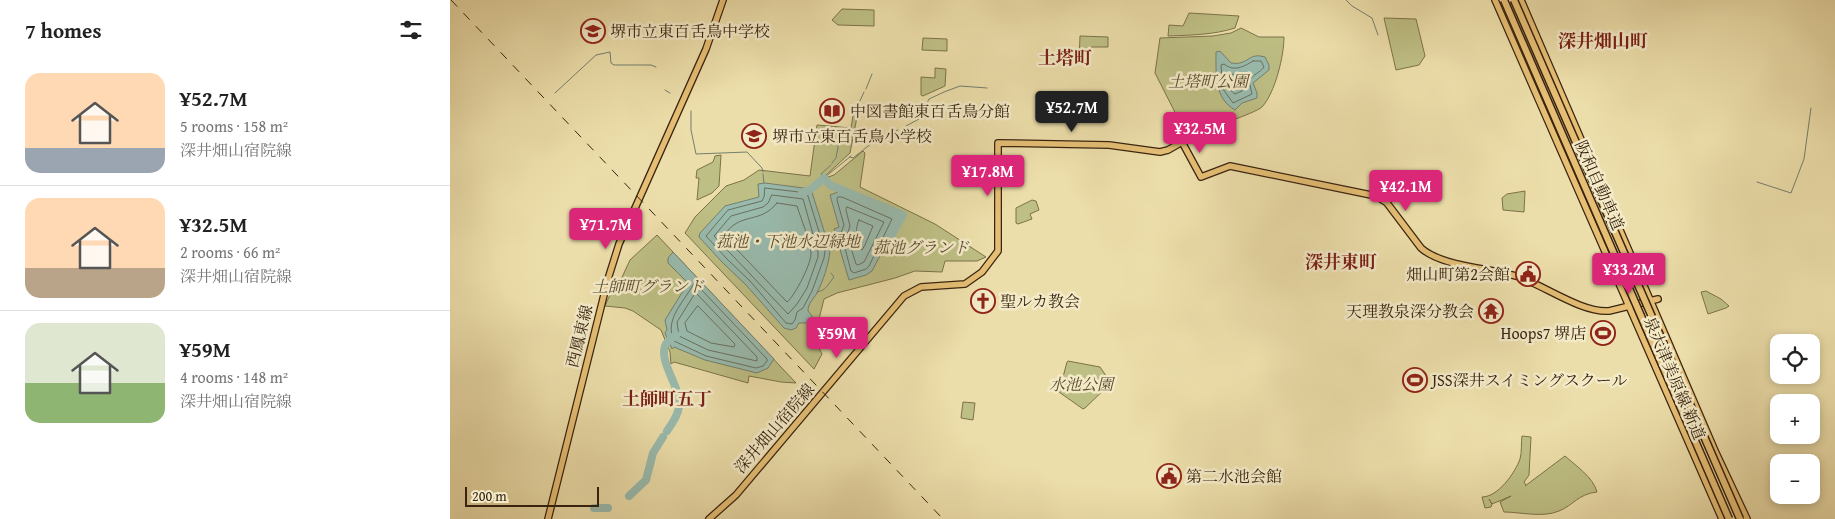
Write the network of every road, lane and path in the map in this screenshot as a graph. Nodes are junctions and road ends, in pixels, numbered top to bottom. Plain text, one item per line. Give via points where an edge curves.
1 (723, 0) edge
2 (1495, 0) edge
3 (1504, 0) edge
4 (1514, 0) edge
5 (1521, 0) edge
6 (1658, 299) dead end
7 (1651, 300) junction
8 (1629, 306) junction
9 (548, 519) edge
10 (709, 519) edge
11 (1722, 519) edge
12 (1730, 519) edge
13 (1740, 519) edge
14 (1746, 519) edge

1 - 9 main road, 西鳳東線 via 706,49 616,253
2 - 8 main road, 泉大津美原線 新道
3 - 12 highway, 阪和自動車道, bridge
4 - 13 highway, 阪和自動車道, bridge
5 - 7 main road, 泉大津美原線 新道
6 - 7 main road, 深井畑山宿院線
7 - 8 main road, 深井畑山宿院線
7 - 14 main road, 泉大津美原線 新道
8 - 10 main road, 深井畑山宿院線 via 1602,311 1589,308 1519,277 1432,256 1420,248 1387,204 1376,196 1230,166 1201,177 1182,142 1160,152 1110,145 998,143 998,251 982,272 965,284 921,287 904,296 736,494
8 - 11 main road, 泉大津美原線 新道

